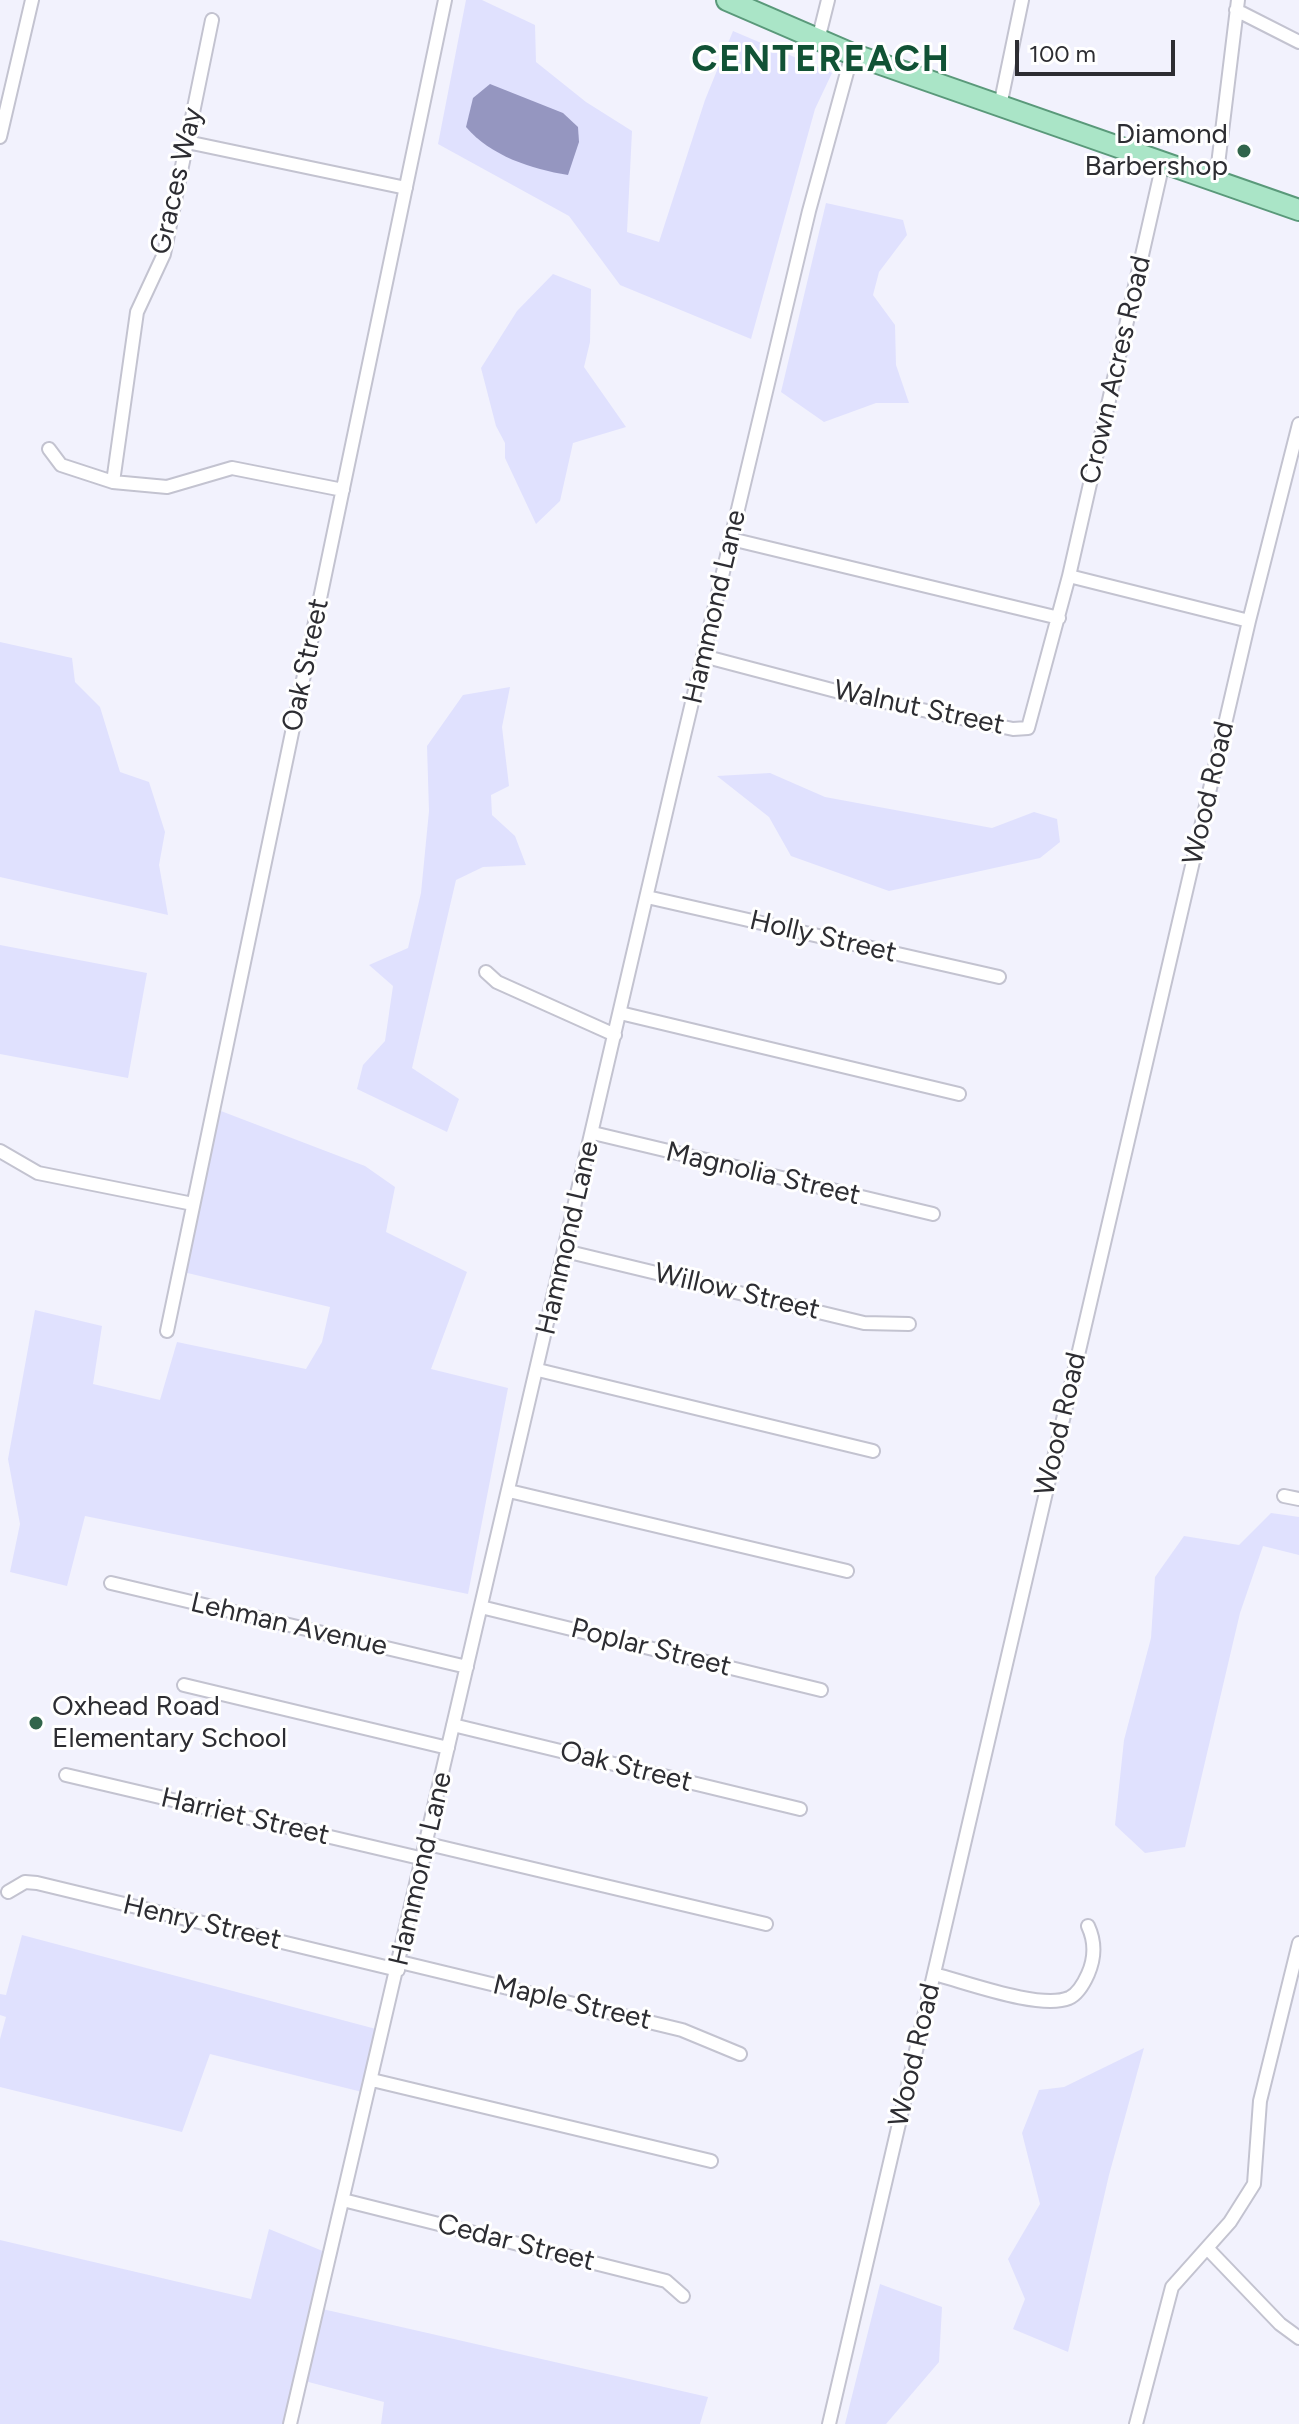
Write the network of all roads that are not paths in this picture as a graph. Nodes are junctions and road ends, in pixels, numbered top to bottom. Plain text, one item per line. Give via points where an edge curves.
1 (32, 0) edge
2 (445, 0) edge
3 (727, 0) edge
4 (828, 0) edge
5 (1022, 0) edge
6 (1237, 5) edge
7 (212, 20) dead end
8 (818, 40) junction
9 (1299, 42) edge
10 (852, 54) junction
11 (1000, 106) junction
12 (0, 137) edge
13 (187, 142) junction
14 (1163, 163) junction
15 (1216, 181) junction
16 (406, 188) junction
17 (1299, 210) edge
18 (1299, 424) edge
19 (49, 449) dead end
20 (113, 482) junction
21 (343, 490) junction
22 (731, 539) junction
23 (1069, 576) junction
24 (1059, 618) junction
25 (1249, 621) junction
26 (703, 656) junction
27 (647, 897) junction
28 (486, 972) dead end
29 (999, 977) dead end
30 (620, 1013) junction
31 (615, 1035) junction
32 (959, 1094) dead end
33 (593, 1133) junction
34 (0, 1151) edge
35 (193, 1204) junction
36 (933, 1214) dead end
37 (565, 1251) junction
38 (909, 1324) dead end
39 (167, 1331) dead end
40 (538, 1370) junction
41 (873, 1451) dead end
42 (509, 1491) junction
43 (1284, 1496) dead end
44 (1299, 1499) edge
45 (847, 1571) dead end
46 (111, 1583) dead end
47 (481, 1607) junction
48 (467, 1667) junction
49 (184, 1685) dead end
50 (821, 1690) dead end
51 (453, 1725) junction
52 (448, 1748) junction
53 (66, 1775) dead end
54 (800, 1809) dead end
55 (428, 1844) junction
56 (424, 1859) junction
57 (8, 1892) dead end
58 (766, 1924) dead end
59 (1088, 1926) dead end
60 (1299, 1943) edge
61 (399, 1966) junction
62 (934, 1974) junction
63 (740, 2054) dead end
64 (372, 2080) junction
65 (711, 2161) dead end
66 (343, 2200) junction
67 (1207, 2248) junction
68 (683, 2296) dead end
69 (1299, 2338) edge
70 (290, 2424) edge
71 (829, 2424) edge
72 (1136, 2424) edge

1 - 12 street
2 - 16 street, Oak Street
3 - 8 main road
4 - 8 street
5 - 11 street
6 - 9 street
6 - 15 street
7 - 13 street, Graces Way
8 - 10 main road
10 - 11 main road
10 - 22 street, Hammond Lane
11 - 14 main road
13 - 16 street
13 - 20 street, Graces Way via 164,254 137,312
14 - 15 main road
14 - 23 street, Crown Acres Road
15 - 17 main road
16 - 21 street, Oak Street
18 - 25 street, Wood Road
19 - 20 street via 61,465
20 - 21 street via 167,487 232,468
21 - 35 street, Oak Street
22 - 24 street
22 - 26 street, Hammond Lane
23 - 24 street, Walnut Street
23 - 25 street
24 - 26 street, Walnut Street via 1025,730 851,695
25 - 62 street, Wood Road
26 - 27 street, Hammond Lane
27 - 29 street, Holly Street
27 - 30 street, Hammond Lane
28 - 31 street via 497,982
30 - 31 street, Hammond Lane
30 - 32 street
31 - 33 street, Hammond Lane
33 - 36 street, Magnolia Street
33 - 37 street, Hammond Lane
34 - 35 street via 38,1173
35 - 39 street, Oak Street
37 - 38 street, Willow Street via 864,1323
37 - 40 street, Hammond Lane
40 - 41 street
40 - 42 street, Hammond Lane
42 - 45 street
42 - 47 street, Hammond Lane
43 - 44 street
46 - 48 street, Lehman Avenue
47 - 48 street, Hammond Lane
47 - 50 street, Poplar Street
48 - 51 street, Hammond Lane
49 - 52 street
51 - 52 street, Hammond Lane
51 - 54 street, Oak Street
52 - 55 street, Hammond Lane
53 - 56 street, Harriet Street
55 - 56 street, Hammond Lane
55 - 58 street
56 - 61 street, Hammond Lane
57 - 61 street, Henry Street via 25,1882 37,1883
59 - 62 street via 1095,1940 1090,1971 1070,1998 1046,2001
60 - 67 street via 1260,2101 1254,2184
61 - 63 street, Maple Street via 682,2030
61 - 64 street, Hammond Lane
62 - 71 street, Wood Road
64 - 65 street
64 - 66 street, Hammond Lane
66 - 68 street, Cedar Street via 666,2281
66 - 70 street, Hammond Lane
67 - 69 street
67 - 72 street via 1172,2287

